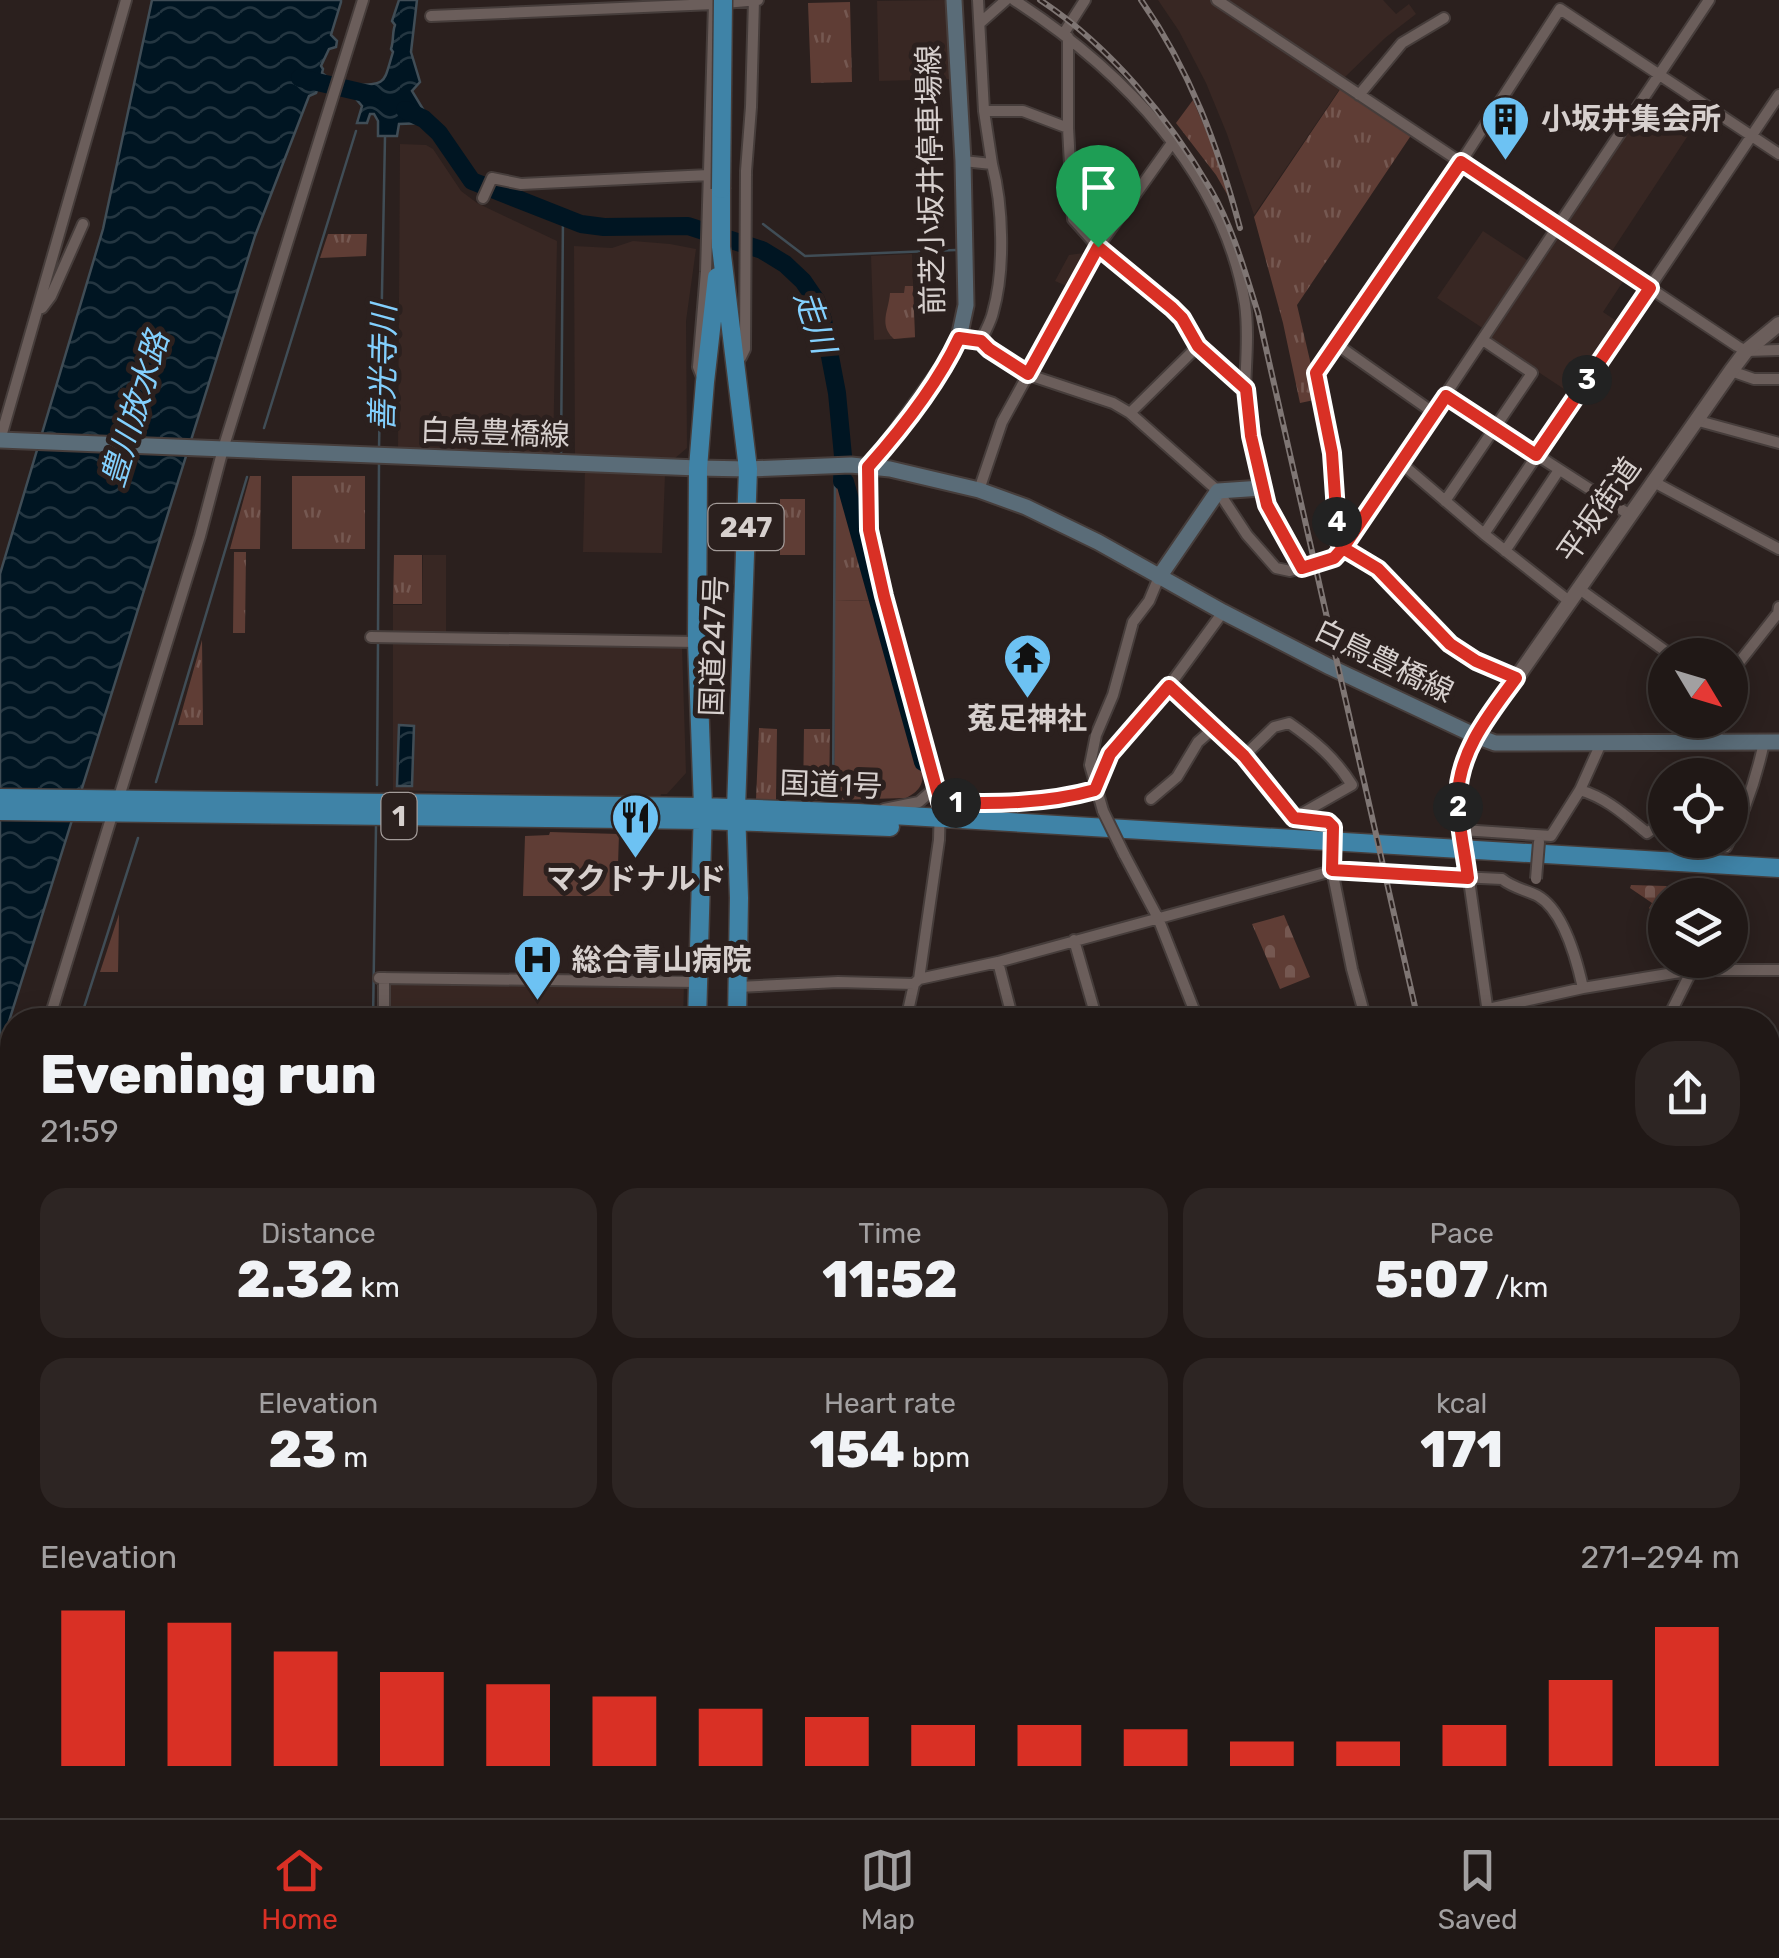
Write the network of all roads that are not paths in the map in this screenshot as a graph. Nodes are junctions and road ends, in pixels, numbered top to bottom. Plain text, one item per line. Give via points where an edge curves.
1 (126, 0) edge
2 (363, 0) edge
3 (757, 0) edge
4 (954, 0) edge
5 (978, 0) edge
6 (1006, 0) edge
7 (1014, 0) edge
8 (1085, 0) edge
9 (1217, 0) edge
10 (1709, 0) edge
11 (718, 2) edge
12 (430, 16) dead end
13 (1444, 18) dead end
14 (980, 22) junction
15 (1066, 35) junction
16 (1660, 74) junction
17 (1359, 94) junction
18 (1779, 95) edge
19 (984, 111) junction
20 (1068, 128) junction
21 (1752, 135) junction
22 (1172, 143) junction
23 (1779, 154) edge
24 (964, 161) junction
25 (1461, 162) junction
26 (992, 164) junction
27 (715, 182) junction
28 (483, 198) dead end
29 (83, 224) dead end
30 (1558, 228) junction
31 (721, 246) junction
32 (1098, 247) junction
33 (1650, 288) junction
34 (38, 313) junction
35 (1779, 324) edge
36 (959, 338) junction
37 (1483, 340) junction
38 (981, 341) junction
39 (1336, 344) junction
40 (1198, 346) junction
41 (1779, 350) edge
42 (1746, 351) junction
43 (736, 362) junction
44 (1731, 371) junction
45 (1028, 374) junction
46 (1779, 380) edge
47 (705, 382) junction
48 (1246, 389) junction
49 (1446, 396) junction
50 (1130, 413) junction
51 (1434, 413) junction
52 (1696, 420) junction
53 (1494, 428) junction
54 (3, 440) edge
55 (1779, 442) edge
56 (219, 449) junction
57 (1536, 455) junction
58 (1401, 462) junction
59 (868, 467) junction
60 (698, 468) junction
61 (748, 469) junction
62 (1560, 470) junction
63 (1652, 481) junction
64 (1262, 488) junction
65 (979, 490) junction
66 (1218, 491) junction
67 (1445, 501) junction
68 (1630, 515) junction
69 (1484, 534) junction
70 (1343, 548) junction
71 (1779, 549) edge
72 (1505, 551) junction
73 (1302, 568) junction
74 (1159, 577) junction
75 (1573, 595) junction
76 (1778, 611) edge
77 (1223, 612) junction
78 (378, 637) dead end
79 (1648, 641) edge
80 (696, 642) junction
81 (1748, 650) edge
82 (1516, 678) junction
83 (1169, 686) junction
84 (1213, 729) junction
85 (1476, 736) junction
86 (1717, 738) edge
87 (1602, 741) junction
88 (1716, 742) junction
89 (1772, 742) edge
90 (1244, 756) junction
91 (935, 788) junction
92 (1095, 790) junction
93 (1580, 790) junction
94 (0, 798) edge
95 (1151, 799) dead end
96 (1748, 801) edge
97 (107, 806) junction
98 (0, 811) edge
99 (702, 813) junction
100 (858, 814) junction
101 (737, 816) junction
102 (940, 816) junction
103 (1294, 818) junction
104 (1462, 832) junction
105 (1648, 832) edge
106 (1538, 839) junction
107 (1331, 868) junction
108 (1779, 868) edge
109 (1468, 875) junction
110 (1779, 878) edge
111 (1525, 892) junction
112 (1158, 918) junction
113 (1074, 940) junction
114 (998, 962) junction
115 (1748, 970) edge
116 (1779, 970) edge
117 (1648, 977) edge
118 (1688, 978) edge
119 (916, 981) junction
120 (697, 982) junction
121 (738, 987) junction
122 (1584, 988) junction
123 (52, 1008) edge
124 (383, 1008) edge
125 (697, 1008) edge
126 (738, 1008) edge
127 (909, 1008) edge
128 (1010, 1008) edge
129 (1094, 1008) edge
130 (1193, 1008) edge
131 (1363, 1008) edge
132 (1487, 1008) edge
133 (1513, 1008) edge
134 (1673, 1008) edge

1 - 34 street
2 - 56 street
3 - 11 street
3 - 43 street via 746,172 745,348
4 - 24 main road, 前芝小坂井停車場線
5 - 14 street
6 - 14 street
7 - 15 street
8 - 15 street
9 - 17 street
10 - 16 street
11 - 12 street
11 - 27 highway, 247, bridge
13 - 17 street via 1402,43
14 - 19 street
15 - 20 street
15 - 22 street
16 - 21 street
16 - 25 street via 1560,9
16 - 30 street
17 - 25 street
18 - 21 street
19 - 20 street via 1024,111
19 - 26 street
20 - 32 street via 1073,219
21 - 23 street
21 - 33 street
22 - 32 street
22 - 48 street via 1206,194 1238,274 1246,306
24 - 26 street
24 - 36 main road, 前芝小坂井停車場線 via 966,305
25 - 30 street
25 - 39 street
26 - 38 street via 1000,280
27 - 28 street via 521,184 492,178
27 - 31 highway, 国道247号 / 247
27 - 47 street via 698,367
29 - 34 street
30 - 33 street
30 - 37 street
31 - 43 highway, 国道247号 / 247
31 - 47 highway, 国道247号 / 247
32 - 40 street via 1172,308
32 - 45 street
33 - 42 street
33 - 57 street
34 - 54 street
35 - 42 street, 平坂街道
36 - 38 street
36 - 59 main road, 前芝小坂井停車場線 via 937,378
37 - 49 street
37 - 53 street via 1532,373
38 - 45 street
39 - 51 street
39 - 70 street via 1316,373
40 - 48 street
40 - 50 street
41 - 42 street
42 - 44 street, 平坂街道
43 - 61 highway, 国道247号 / 247
44 - 46 street
44 - 52 street, 平坂街道
45 - 50 street
45 - 65 street via 1002,422
47 - 60 highway, 国道247号 / 247
48 - 64 street
49 - 51 street
49 - 53 street
50 - 66 street
51 - 58 street
52 - 55 street
52 - 63 street, 平坂街道
53 - 57 street
53 - 67 street
54 - 56 main road, 白鳥豊橋線
56 - 60 main road, 白鳥豊橋線
56 - 97 street via 200,536
57 - 62 street
57 - 69 street
58 - 67 street
58 - 70 street
59 - 61 main road, 白鳥豊橋線
59 - 65 main road
59 - 91 street via 869,530
60 - 61 main road, 白鳥豊橋線
60 - 80 highway, 国道247号 / 247
61 - 101 highway, 国道247号 / 247
62 - 68 street
62 - 72 street
63 - 68 street, 平坂街道
63 - 71 street
64 - 66 main road
64 - 73 street
65 - 74 main road via 1055,521
66 - 73 street via 1276,568
66 - 74 main road
67 - 69 street
68 - 75 street, 平坂街道
69 - 72 street
70 - 73 street via 1334,558
70 - 82 street via 1378,569 1450,644
72 - 75 street
74 - 77 main road, 白鳥豊橋線
74 - 92 street via 1133,622 1096,735 1090,765
75 - 79 street
75 - 82 street, 平坂街道
76 - 81 street
77 - 83 street
77 - 85 main road, 白鳥豊橋線
78 - 80 street
80 - 99 highway, 国道247号 / 247
82 - 85 street, 平坂街道
83 - 84 street
83 - 92 street via 1110,754
84 - 90 street
84 - 95 street
85 - 87 main road, 白鳥豊橋線 via 1511,744
85 - 104 street via 1458,792
86 - 88 street
87 - 88 main road, 白鳥豊橋線
87 - 93 street
88 - 89 main road, 白鳥豊橋線
89 - 96 street
90 - 103 street
90 - 103 street via 1274,726 1288,724 1340,765 1352,785
91 - 100 street via 919,802
91 - 102 street
92 - 102 street
92 - 112 street, bridge
93 - 105 street via 1617,807
93 - 106 street via 1551,836
94 - 97 highway, 国道1号 / 1
97 - 98 highway, 国道1号 / 1
97 - 99 highway, 国道1号 / 1
97 - 123 street
99 - 101 highway, 国道1号 / 1
99 - 120 highway, 国道247号
100 - 101 highway, 国道1号 / 1
100 - 102 highway, 国道1号 / 1
101 - 102 highway, 国道1号 / 1
101 - 121 highway, 国道247号
102 - 108 highway, 国道1号 / 1
102 - 110 highway, 国道1号 / 1 via 1044,836
102 - 119 street
103 - 107 street, bridge via 1333,827
104 - 106 street
104 - 109 street, bridge
106 - 111 street, bridge via 1536,878
107 - 109 street
107 - 112 street
107 - 131 street
109 - 111 street via 1502,879
109 - 132 street
111 - 122 street via 1546,902 1560,922
112 - 113 street
112 - 130 street
113 - 114 street
113 - 129 street
114 - 119 street
114 - 128 street
115 - 116 street
117 - 122 street
118 - 134 street
119 - 121 street
119 - 127 street
120 - 124 street via 382,978
120 - 125 highway, 国道247号
121 - 126 highway, 国道247号
122 - 133 street

